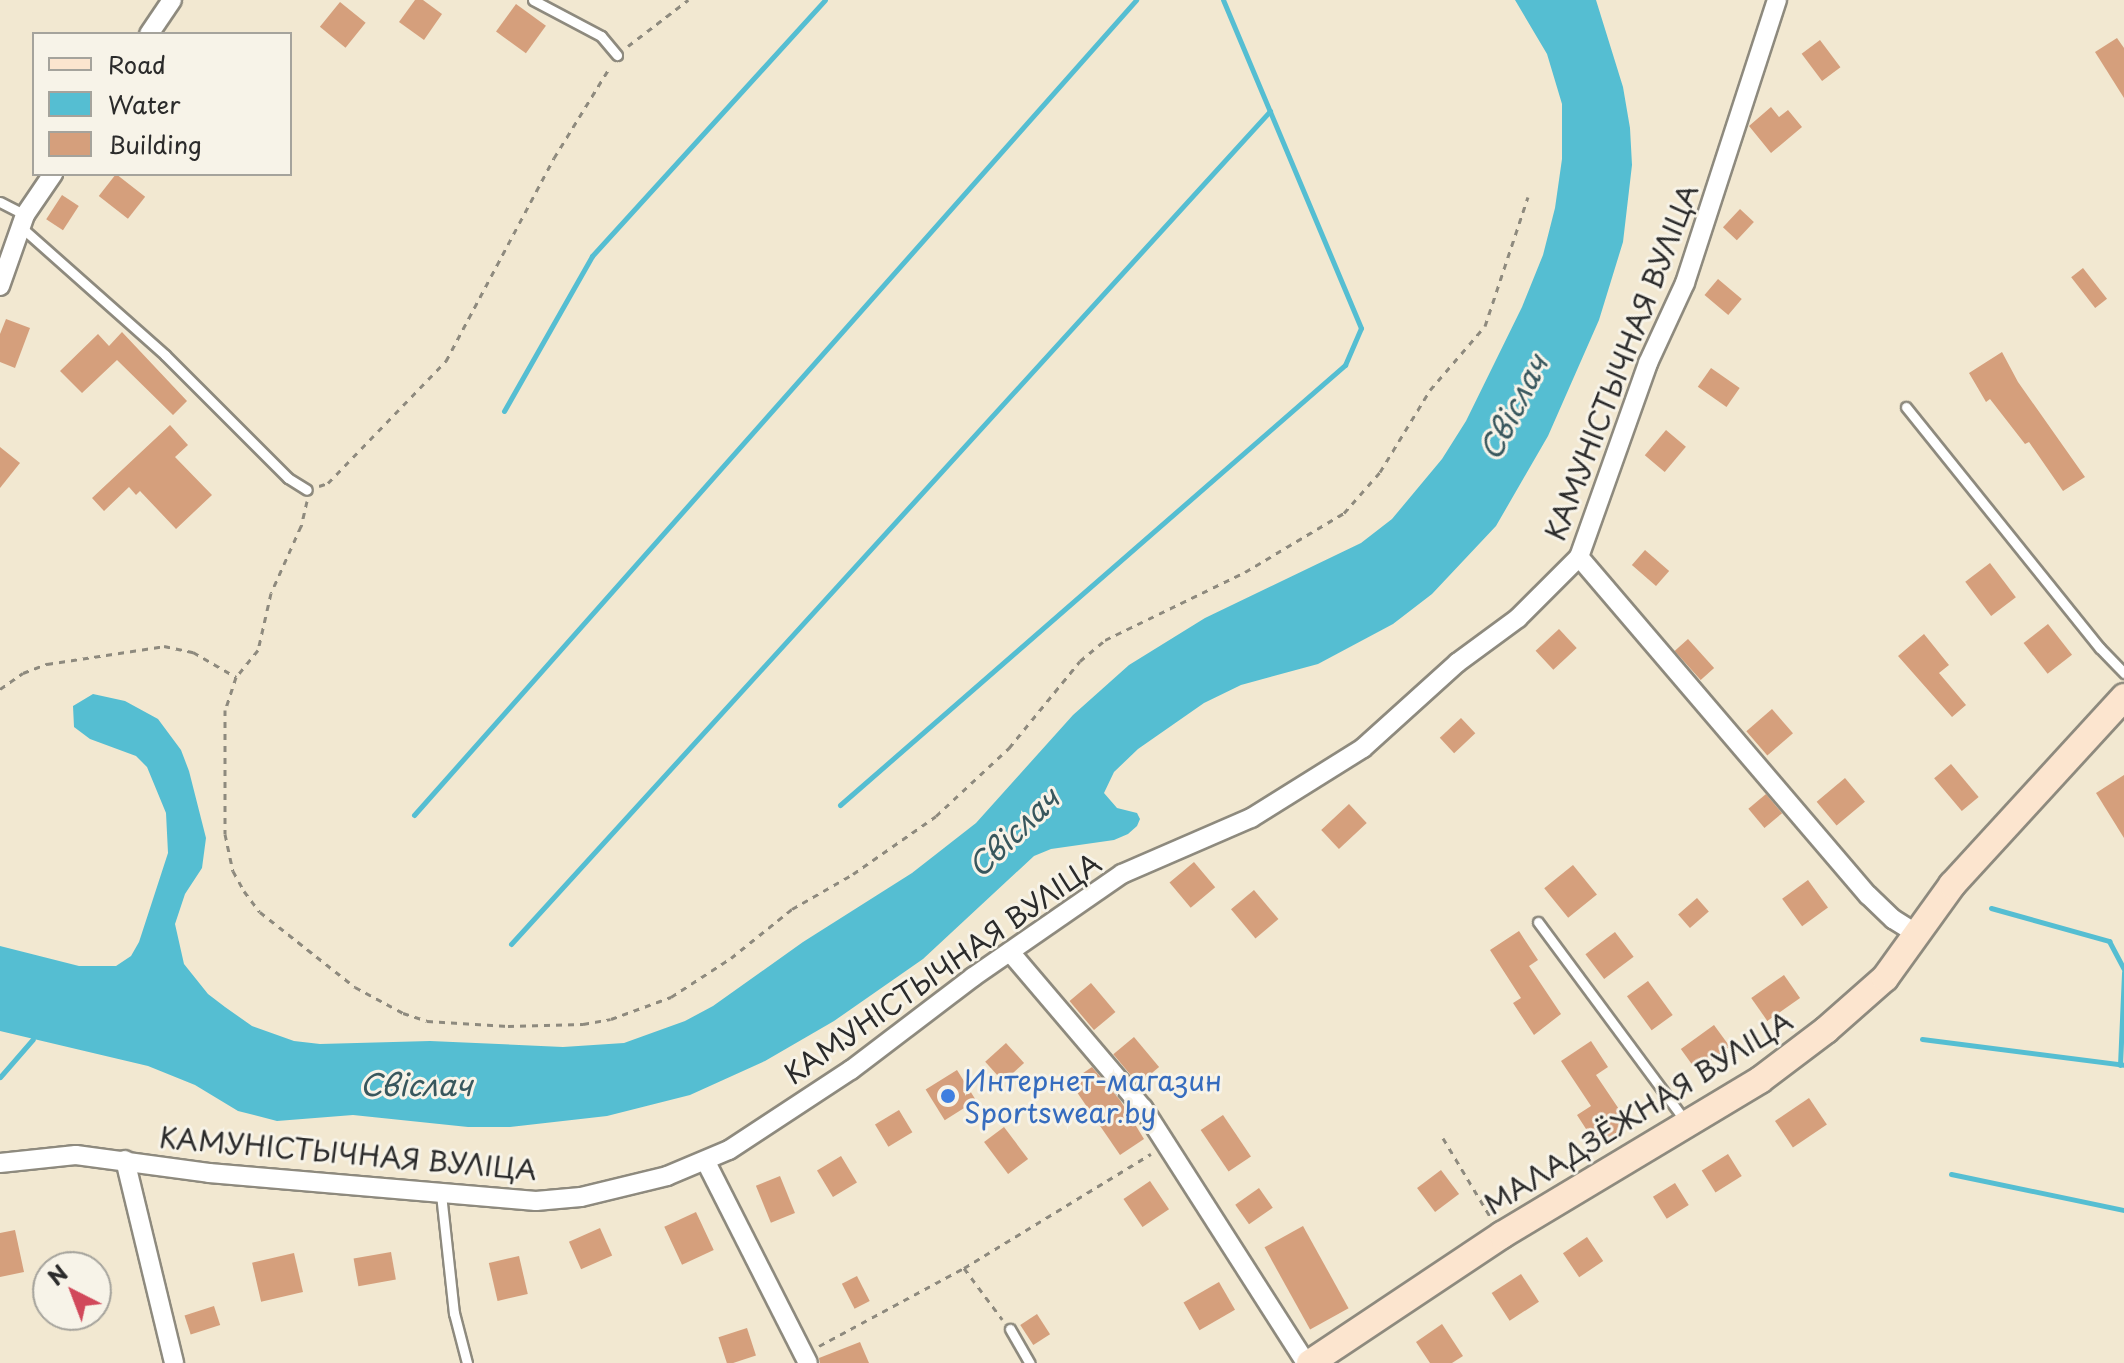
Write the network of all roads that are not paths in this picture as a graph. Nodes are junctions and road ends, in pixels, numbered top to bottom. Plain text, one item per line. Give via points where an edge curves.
1 (172, 0) edge
2 (533, 0) edge
3 (1777, 0) edge
4 (150, 32) edge
5 (617, 55) road end
6 (52, 176) edge
7 (0, 202) edge
8 (23, 221) junction
9 (0, 286) edge
10 (1906, 407) dead end
11 (307, 490) road end
12 (1579, 557) junction
13 (2124, 673) edge
14 (2124, 697) edge
15 (1538, 922) dead end
16 (1917, 934) junction
17 (1010, 952) junction
18 (1687, 1124) junction
19 (125, 1160) junction
20 (706, 1162) junction
21 (0, 1163) edge
22 (441, 1194) junction
23 (1010, 1329) road end
24 (806, 1358) edge
25 (174, 1363) edge
26 (467, 1363) edge
27 (1030, 1363) edge
28 (1308, 1363) edge

1 - 4 street
2 - 5 lane via 601,36
3 - 12 street, КАМУНІСТЫЧНАЯ ВУЛІЦА via 1706,225 1630,410
6 - 8 street
7 - 8 lane
8 - 9 street
8 - 11 lane via 288,478
10 - 13 lane
12 - 16 street via 1868,895
12 - 17 street, КАМУНІСТЫЧНАЯ ВУЛІЦА via 1518,618 1457,663 1363,748 1251,818 1122,874
14 - 16 street, МАЛАДЗЁЖНАЯ ВУЛІЦА via 1952,885
15 - 18 lane
16 - 18 street, МАЛАДЗЁЖНАЯ ВУЛІЦА via 1885,978 1826,1030 1760,1080
17 - 20 street, КАМУНІСТЫЧНАЯ ВУЛІЦА via 851,1070
17 - 28 street via 1143,1108
18 - 28 street, МАЛАДЗЁЖНАЯ ВУЛІЦА via 1502,1235
19 - 21 street, КАМУНІСТЫЧНАЯ ВУЛІЦА via 76,1155
19 - 22 street, КАМУНІСТЫЧНАЯ ВУЛІЦА
19 - 25 street
20 - 22 street, КАМУНІСТЫЧНАЯ ВУЛІЦА via 581,1197 536,1201
20 - 24 street
22 - 26 lane via 454,1313
23 - 27 lane

